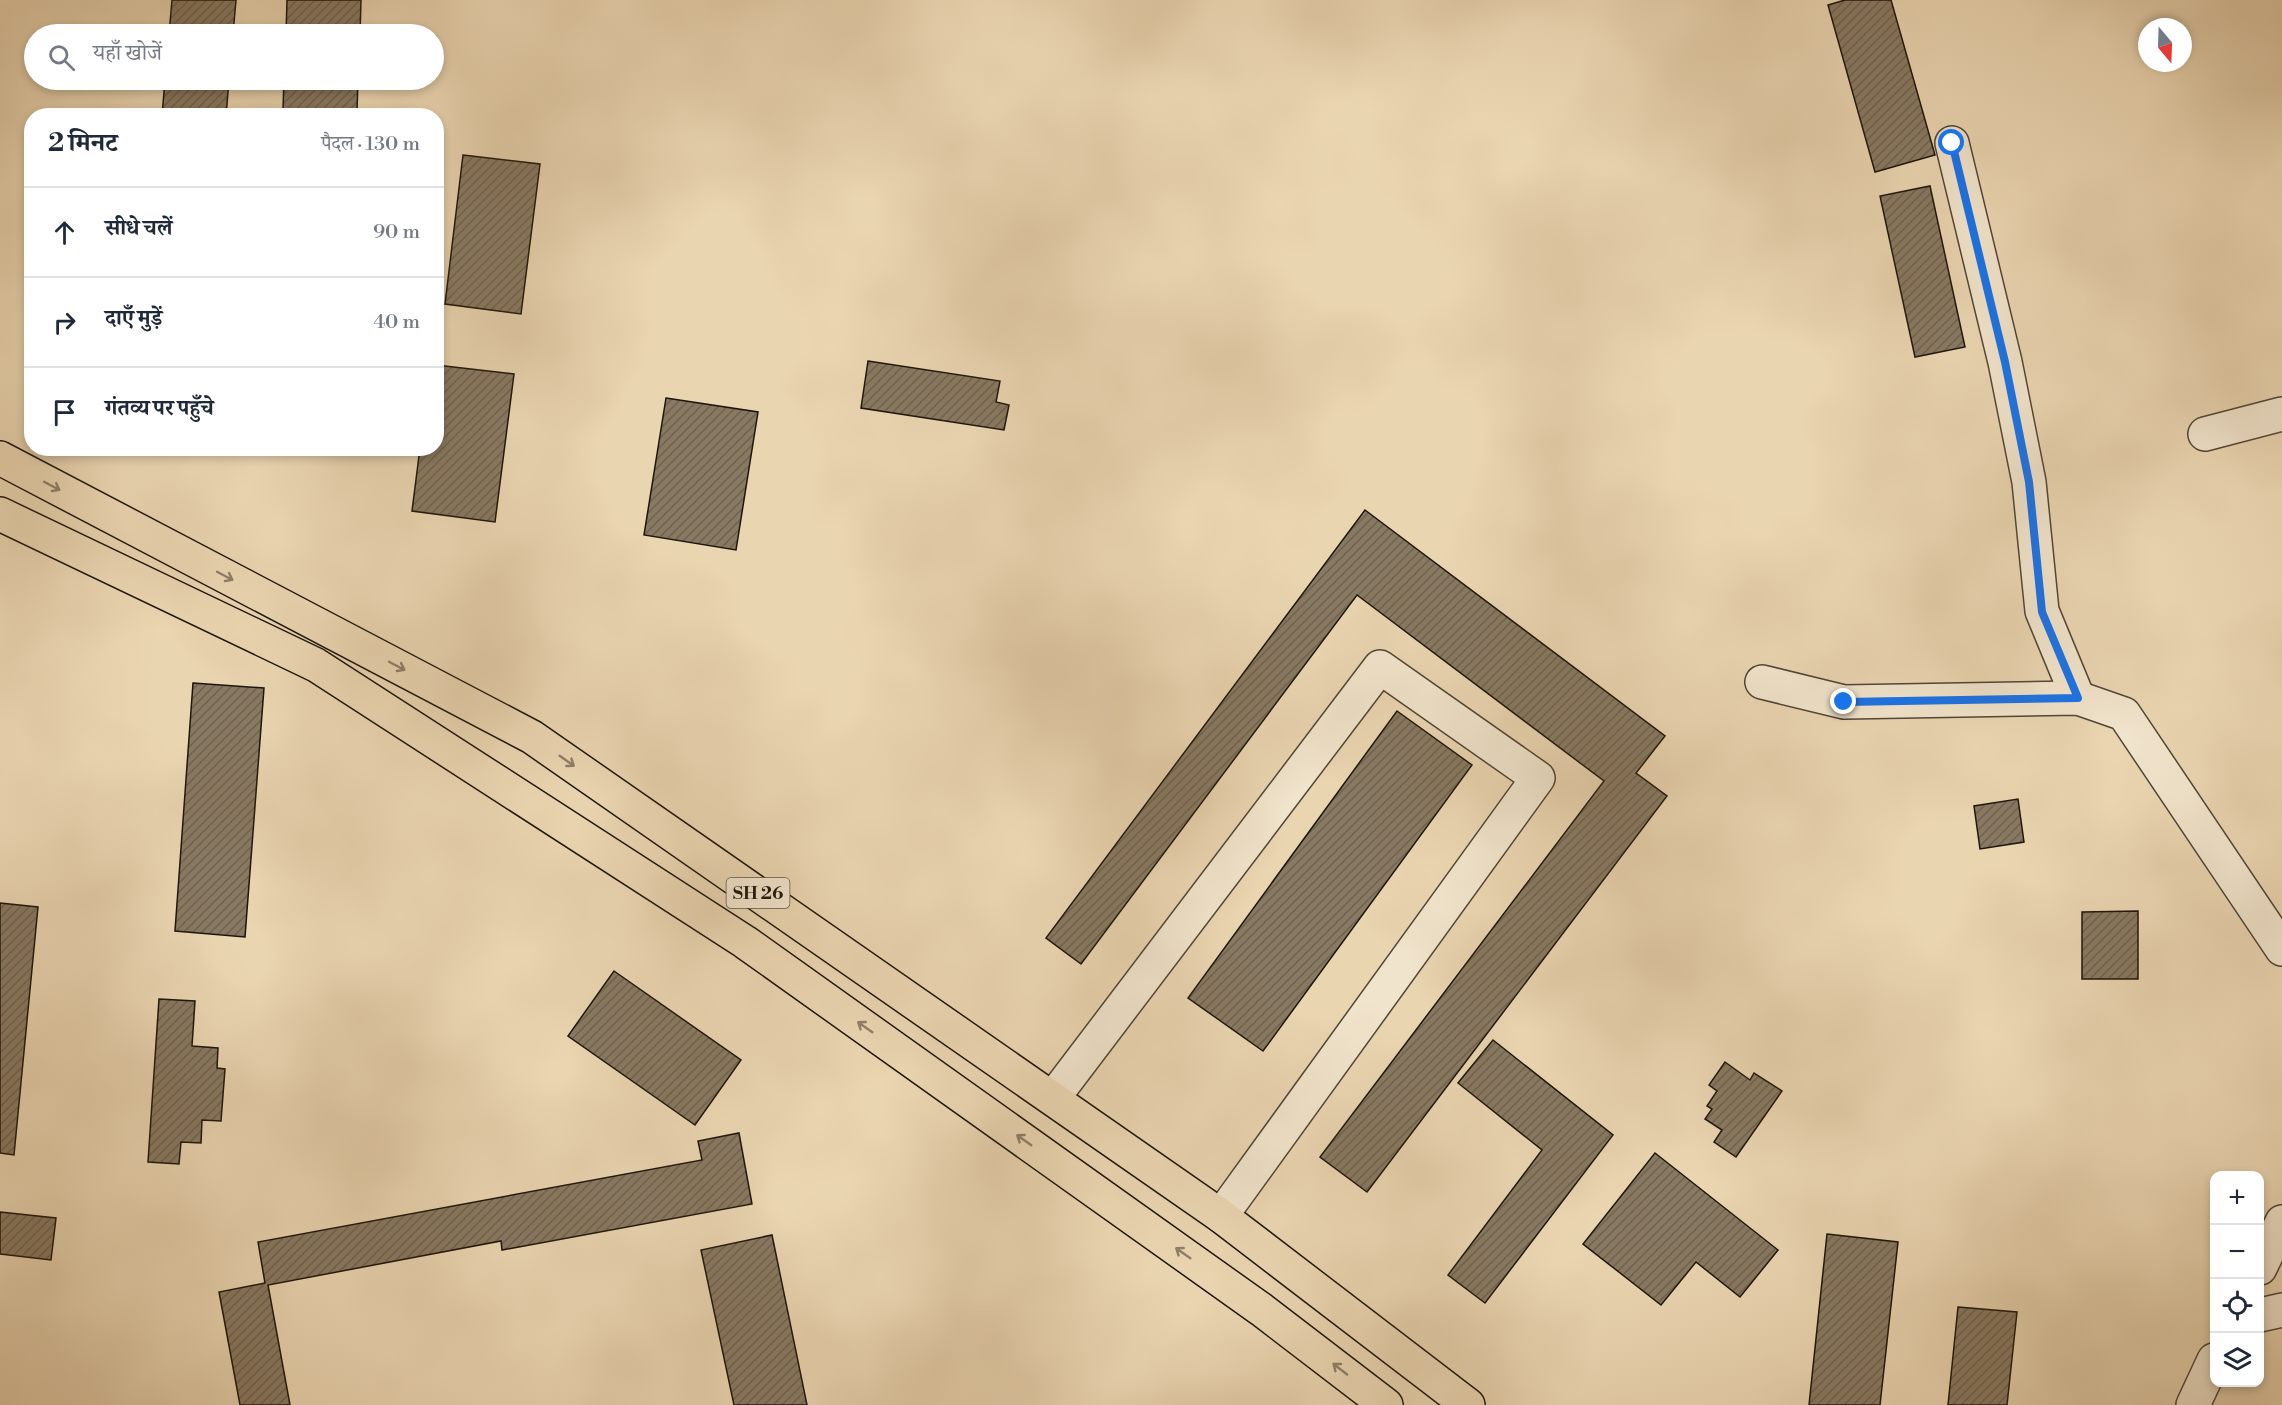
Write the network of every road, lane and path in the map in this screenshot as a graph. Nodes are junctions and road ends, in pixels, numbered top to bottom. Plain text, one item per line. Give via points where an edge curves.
1 (1952, 143) dead end
2 (2282, 414) edge
3 (2205, 434) dead end
4 (0, 458) edge
5 (0, 513) edge
6 (1762, 682) dead end
7 (2078, 698) junction
8 (2282, 949) edge
9 (1053, 1098) junction
10 (1221, 1216) junction
11 (2282, 1222) edge
12 (2264, 1258) edge
13 (2282, 1310) edge
14 (2264, 1314) edge
15 (2210, 1369) edge
16 (1386, 1405) edge
17 (1468, 1405) edge
18 (2193, 1405) edge

1 - 7 street via 2005,362 2029,482 2042,612
2 - 3 street
4 -> 9 main road, SH 26 via 532,737
16 -> 5 main road via 1262,1310 746,942 326,671
6 - 7 street via 1844,702
7 - 8 street via 2124,714
9 - 10 main road, SH 26
9 - 10 street via 1380,667 1538,778
10 - 17 main road, SH 26
11 - 12 street
13 - 14 street
15 - 18 street

